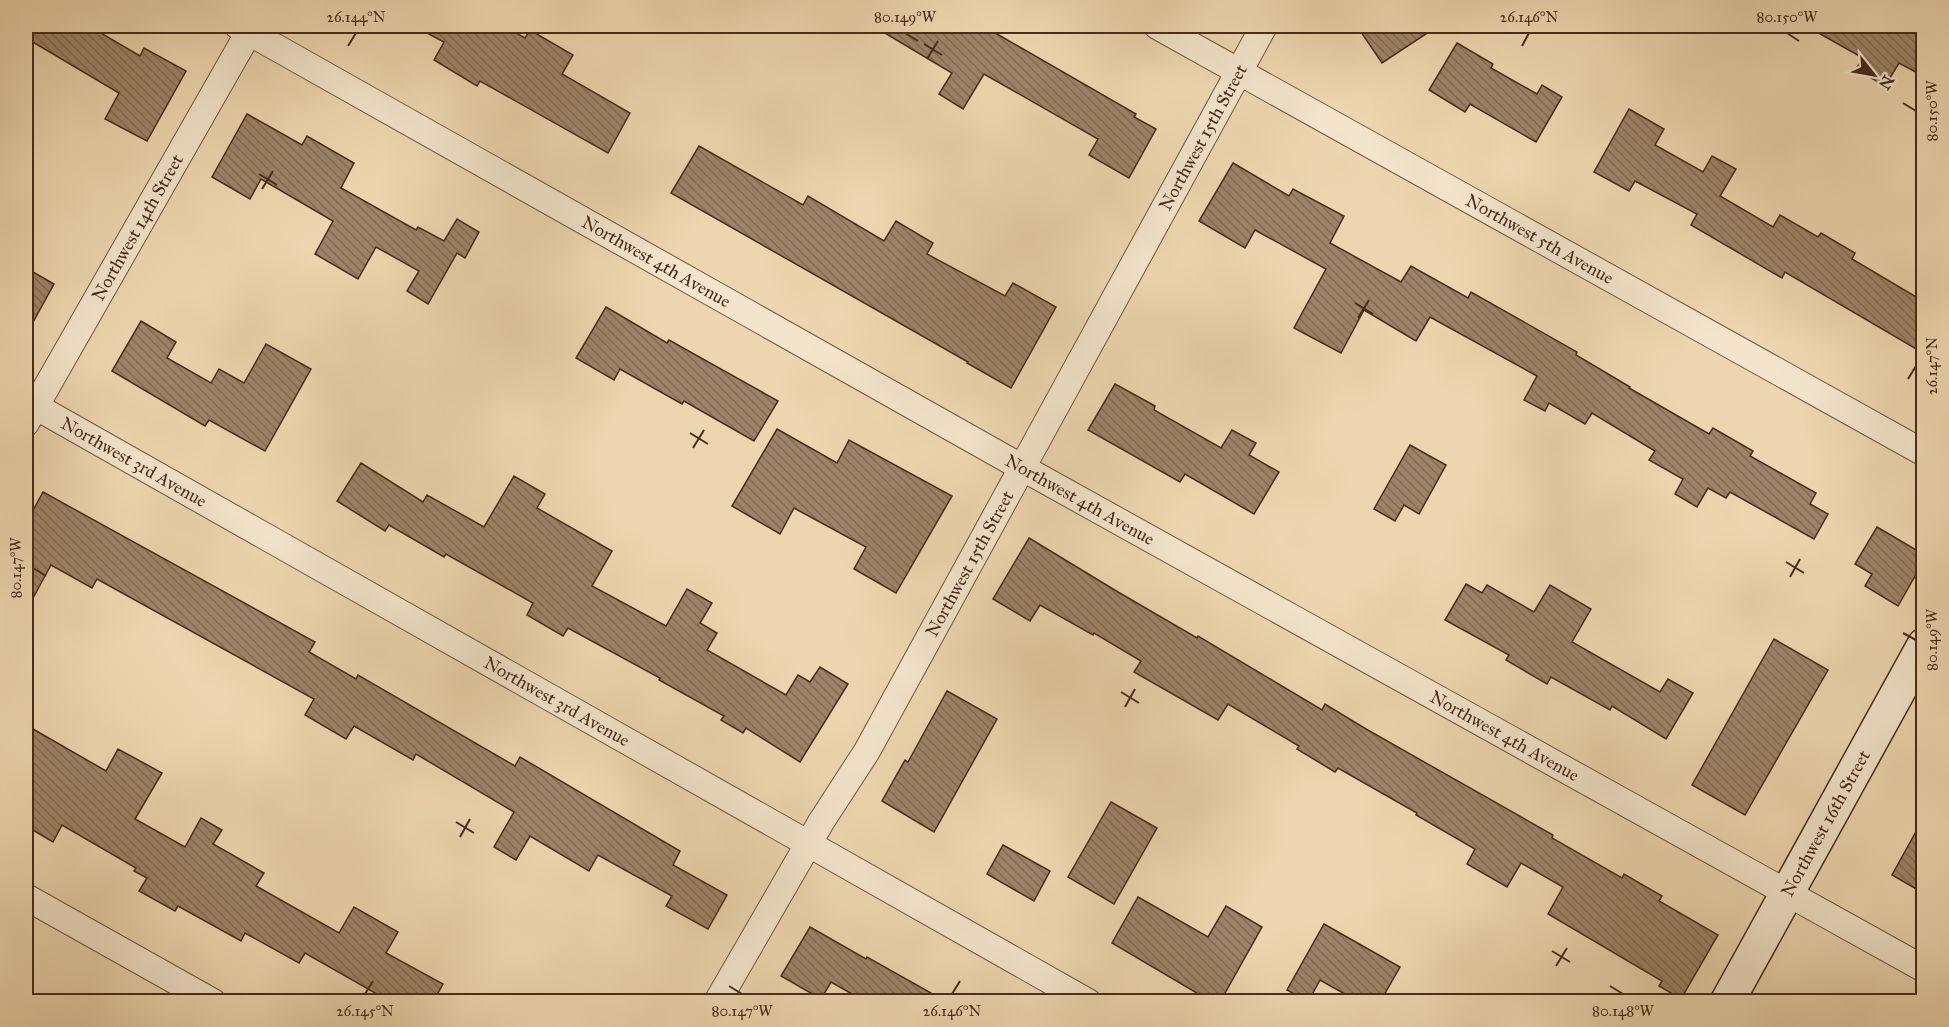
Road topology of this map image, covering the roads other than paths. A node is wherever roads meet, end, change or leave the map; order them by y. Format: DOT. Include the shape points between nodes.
graph roads {
  1 [pos="1156,26"];
  2 [pos="1264,26"];
  3 [pos="243,29"];
  4 [pos="1239,71"];
  5 [pos="29,410"];
  6 [pos="1923,453"];
  7 [pos="1021,467"];
  8 [pos="1923,645"];
  9 [pos="809,843"];
  10 [pos="1788,893"];
  11 [pos="26,897"];
  12 [pos="1923,969"];
  13 [pos="213,1002"];
  14 [pos="717,1002"];
  15 [pos="1088,1002"];
  16 [pos="1727,1002"];
  1 -- 4 [label="street, Northwest 5th Avenue"];
  2 -- 4 [label="street, Northwest 15th Street"];
  3 -- 5 [label="street, Northwest 14th Street"];
  3 -- 7 [label="street, Northwest 4th Avenue"];
  4 -- 6 [label="street, Northwest 5th Avenue"];
  4 -- 7 [label="street, Northwest 15th Street"];
  5 -- 9 [label="street, Northwest 3rd Avenue"];
  7 -- 9 [label="street, Northwest 15th Street" via="867,751"];
  7 -- 10 [label="street, Northwest 4th Avenue"];
  8 -- 10 [label="street, Northwest 16th Street"];
  9 -- 14 [label="street, Northwest 15th Street"];
  9 -- 15 [label="street, Northwest 3rd Avenue"];
  10 -- 12 [label="street, Northwest 4th Avenue"];
  10 -- 16 [label="street, Northwest 16th Street"];
  11 -- 13 [label="street"];
}
